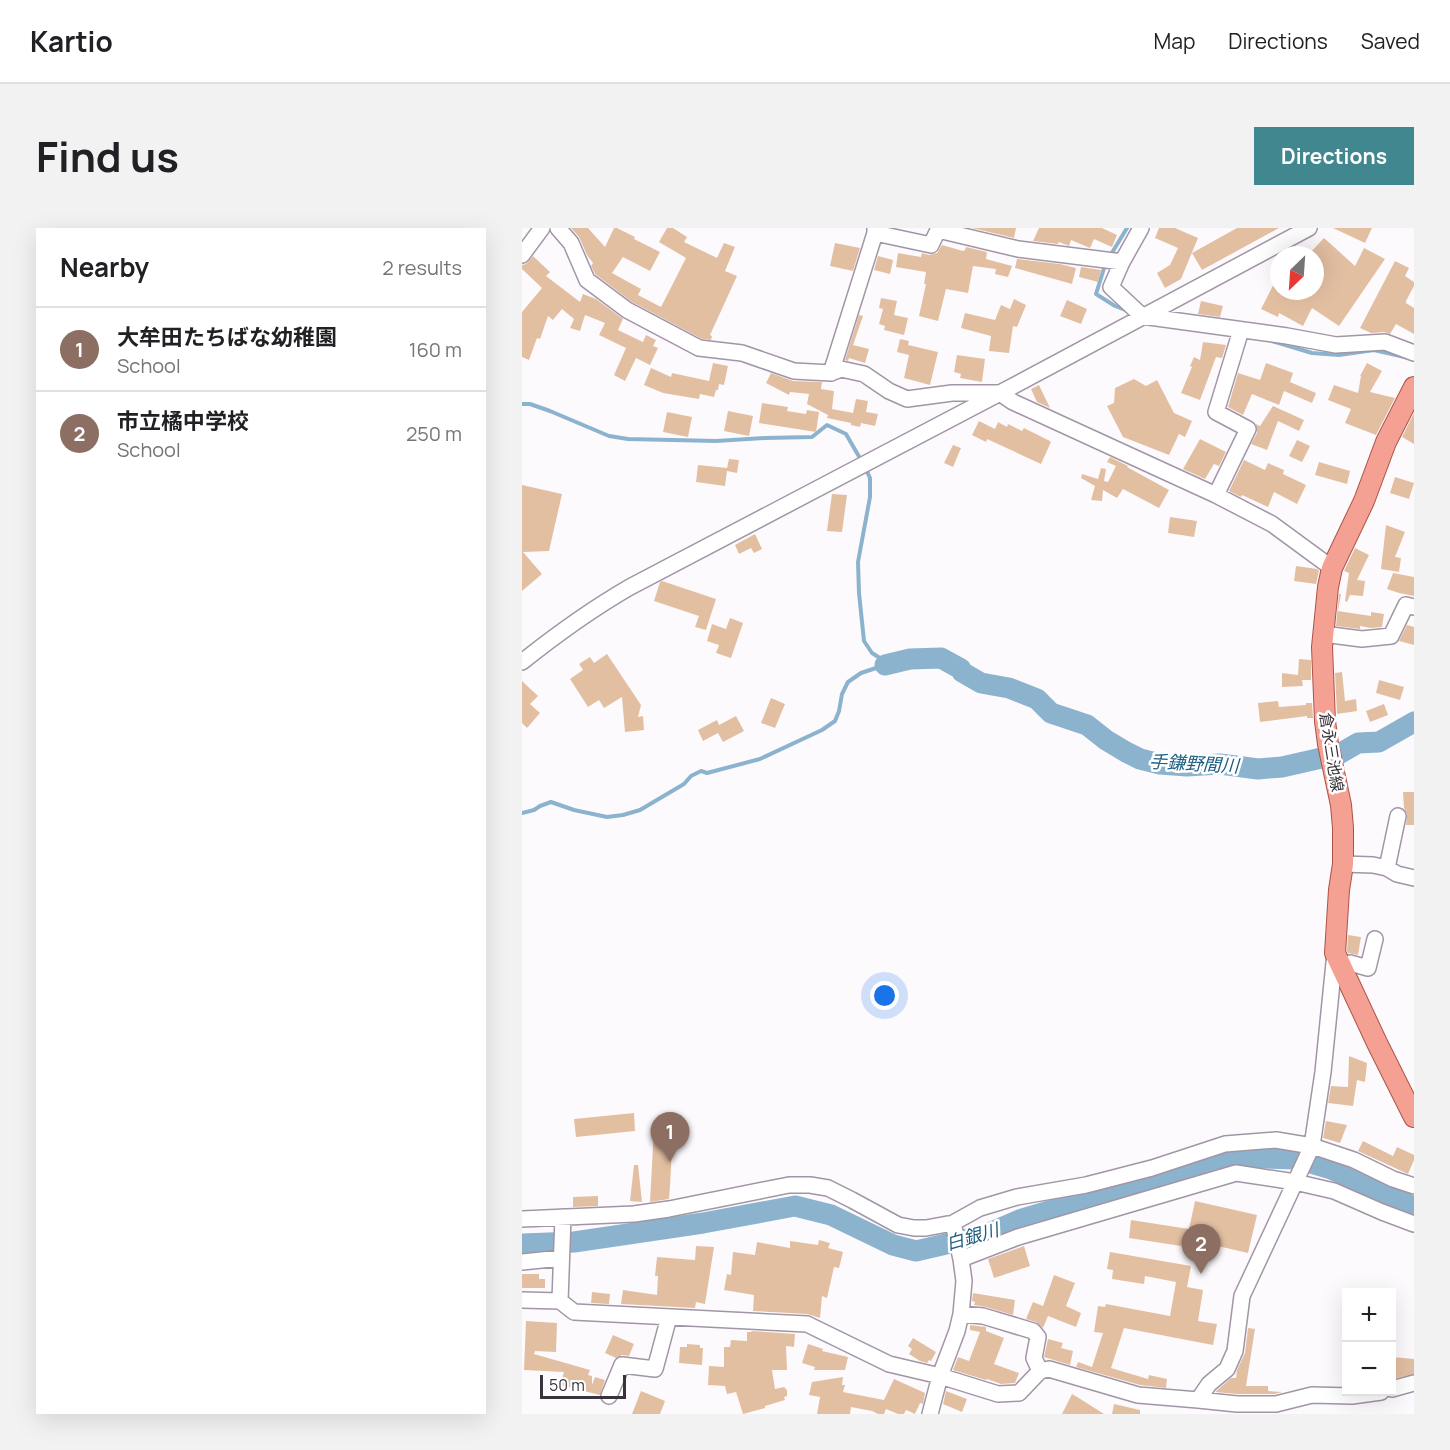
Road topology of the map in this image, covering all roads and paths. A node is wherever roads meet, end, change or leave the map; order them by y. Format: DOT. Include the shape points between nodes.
graph roads {
  1 [pos="542,228"];
  2 [pos="558,228"];
  3 [pos="1141,228"];
  4 [pos="1309,228"];
  5 [pos="875,230"];
  6 [pos="522,255"];
  7 [pos="1122,262"];
  8 [pos="1142,316"];
  9 [pos="1241,330"];
  10 [pos="1414,353"];
  11 [pos="831,373"];
  12 [pos="1414,387"];
  13 [pos="1000,393"];
  14 [pos="1408,413"];
  15 [pos="1216,495"];
  16 [pos="1332,568"];
  17 [pos="1414,607"];
  18 [pos="1323,634"];
  19 [pos="522,662"];
  20 [pos="1398,816"];
  21 [pos="1343,864"];
  22 [pos="1387,868"];
  23 [pos="1414,878"];
  24 [pos="1376,939"];
  25 [pos="1338,959"];
  26 [pos="1411,1107"];
  27 [pos="1312,1146"];
  28 [pos="1295,1182"];
  29 [pos="1414,1186"];
  30 [pos="563,1217"];
  31 [pos="522,1219"];
  32 [pos="1414,1224"];
  33 [pos="954,1227"];
  34 [pos="562,1254"];
  35 [pos="960,1258"];
  36 [pos="522,1262"];
  37 [pos="522,1300"];
  38 [pos="560,1301"];
  39 [pos="962,1314"];
  40 [pos="669,1317"];
  41 [pos="1040,1371"];
  42 [pos="940,1376"];
  43 [pos="1414,1383"];
  44 [pos="1396,1388"];
  45 [pos="609,1396"];
  46 [pos="1342,1396"];
  47 [pos="1192,1404"];
  48 [pos="1277,1409"];
  49 [pos="930,1414"];
  1 -- 6 [label="street"];
  2 -- 11 [label="street" via="571,243 587,280 627,310 670,333 699,348 742,353 794,371"];
  3 -- 7 [label="street"];
  4 -- 8 [label="street"];
  5 -- 7 [label="street" via="930,245 938,230 1018,249"];
  5 -- 11 [label="street"];
  7 -- 8 [label="street" via="1111,287"];
  8 -- 9 [label="street"];
  8 -- 13 [label="street"];
  9 -- 10 [label="street" via="1336,345 1384,342"];
  9 -- 15 [label="street" via="1216,411 1248,429"];
  11 -- 13 [label="street" via="841,369 864,374 907,399 952,393"];
  12 -- 14 [label="main road, 倉永三池線"];
  13 -- 15 [label="street"];
  13 -- 19 [label="street" via="630,587 554,636"];
  14 -- 16 [label="main road, 倉永三池線" via="1386,442 1364,501"];
  15 -- 16 [label="street" via="1272,524"];
  16 -- 18 [label="main road, 倉永三池線"];
  17 -- 18 [label="street" via="1406,605 1391,636 1362,639"];
  18 -- 21 [label="main road, 倉永三池線" via="1325,721 1341,805"];
  20 -- 22 [label="street"];
  21 -- 22 [label="street"];
  21 -- 25 [label="main road, 倉永三池線"];
  22 -- 23 [label="street"];
  24 -- 25 [label="street" via="1368,968"];
  25 -- 26 [label="main road, 倉永三池線"];
  25 -- 27 [label="street"];
  27 -- 28 [label="street"];
  27 -- 29 [label="street"];
  27 -- 33 [label="street" via="1276,1140 1225,1144 1086,1185 1008,1199 980,1208"];
  28 -- 32 [label="street" via="1334,1191"];
  28 -- 35 [label="street" via="1236,1173"];
  28 -- 47 [label="street" via="1242,1296 1235,1351 1227,1369"];
  30 -- 31 [label="street"];
  30 -- 33 [label="street" via="634,1214 789,1185 810,1185 828,1188 898,1225"];
  30 -- 34 [label="street"];
  33 -- 35 [label="street"];
  34 -- 36 [label="street"];
  34 -- 38 [label="street"];
  35 -- 39 [label="street" via="964,1281"];
  37 -- 38 [label="street"];
  38 -- 40 [label="street" via="574,1311"];
  39 -- 41 [label="street" via="1033,1331 1038,1336 1034,1358"];
  39 -- 42 [label="street"];
  40 -- 42 [label="street" via="807,1324 889,1364"];
  40 -- 45 [label="street" via="655,1369 622,1365"];
  41 -- 42 [label="street" via="1019,1393 998,1394"];
  41 -- 47 [label="street" via="1050,1369 1138,1395"];
  42 -- 49 [label="street"];
  43 -- 44 [label="street"];
  46 -- 48 [label="street" via="1312,1395"];
  47 -- 48 [label="street"];
}
